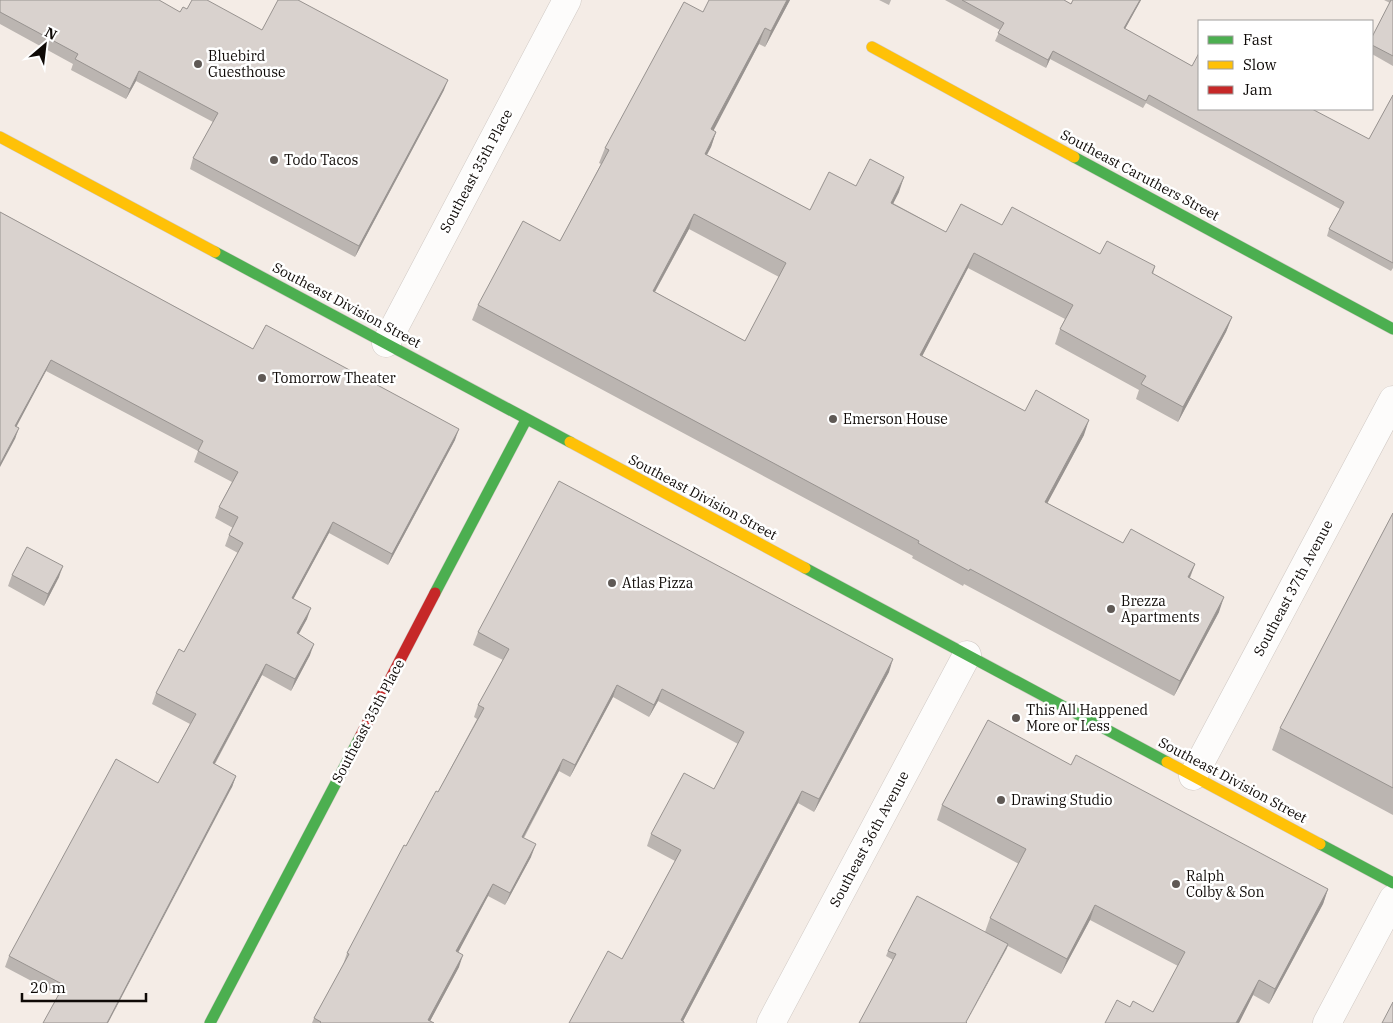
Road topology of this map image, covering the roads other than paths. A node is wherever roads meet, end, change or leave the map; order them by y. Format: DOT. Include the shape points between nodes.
graph roads {
  1 [pos="567,0"];
  2 [pos="872,47"];
  3 [pos="0,138"];
  4 [pos="1393,329"];
  5 [pos="386,343"];
  6 [pos="1393,400"];
  7 [pos="526,420"];
  8 [pos="967,655"];
  9 [pos="1193,776"];
  10 [pos="1393,883"];
  11 [pos="1393,899"];
  12 [pos="210,1023"];
  13 [pos="771,1023"];
  14 [pos="1327,1023"];
  1 -- 5 [label="street, Southeast 35th Place"];
  2 -- 4 [label="main road, Southeast Caruthers Street"];
  3 -- 5 [label="main road, Southeast Division Street"];
  5 -- 7 [label="main road, Southeast Division Street"];
  6 -- 9 [label="street, Southeast 37th Avenue"];
  7 -- 8 [label="main road, Southeast Division Street"];
  7 -- 12 [label="main road, Southeast 35th Place"];
  8 -- 9 [label="main road, Southeast Division Street"];
  8 -- 13 [label="street, Southeast 36th Avenue"];
  9 -- 10 [label="main road, Southeast Division Street"];
  11 -- 14 [label="street"];
}
